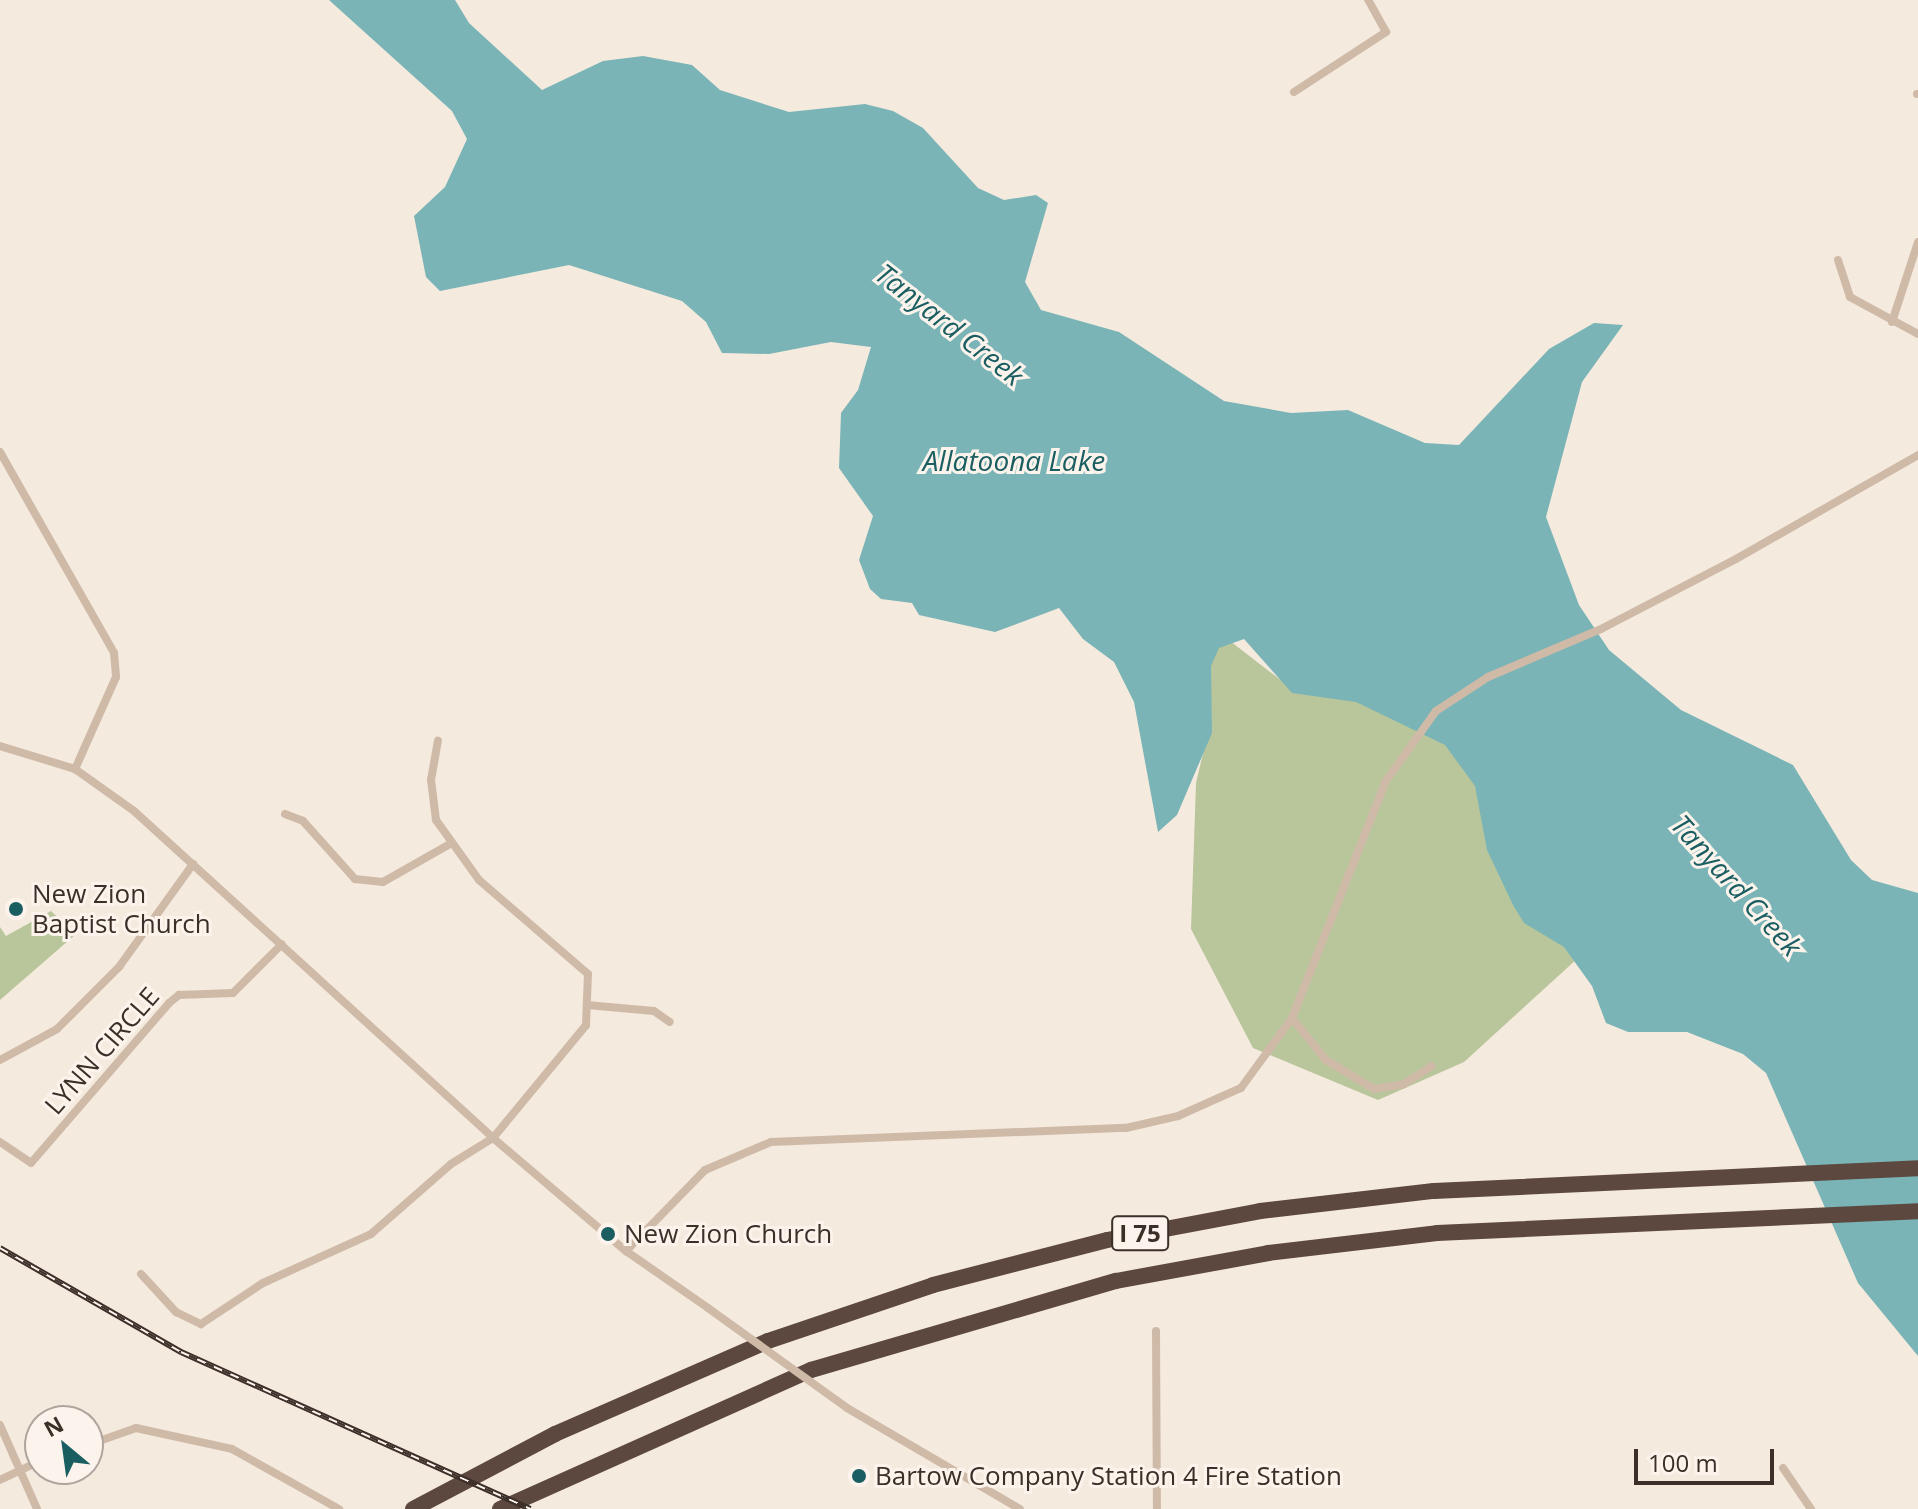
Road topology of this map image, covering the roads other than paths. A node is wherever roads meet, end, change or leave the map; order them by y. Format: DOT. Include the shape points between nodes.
graph roads {
  1 [pos="1368,0"];
  2 [pos="1294,92"];
  3 [pos="1918,242"];
  4 [pos="1838,260"];
  5 [pos="1892,322"];
  6 [pos="1918,334"];
  7 [pos="0,452"];
  8 [pos="1918,455"];
  9 [pos="438,741"];
  10 [pos="0,746"];
  11 [pos="75,769"];
  12 [pos="285,814"];
  13 [pos="450,844"];
  14 [pos="193,864"];
  15 [pos="282,944"];
  16 [pos="587,1005"];
  17 [pos="1292,1018"];
  18 [pos="670,1022"];
  19 [pos="0,1060"];
  20 [pos="1432,1066"];
  21 [pos="493,1138"];
  22 [pos="0,1142"];
  23 [pos="1918,1168"];
  24 [pos="1918,1211"];
  25 [pos="626,1251"];
  26 [pos="141,1274"];
  27 [pos="1156,1331"];
  28 [pos="0,1425"];
  29 [pos="104,1439"];
  30 [pos="24,1467"];
  31 [pos="1783,1468"];
  32 [pos="0,1480"];
  33 [pos="30,1485"];
  34 [pos="337,1508"];
  35 [pos="37,1509"];
  36 [pos="413,1509"];
  37 [pos="500,1509"];
  38 [pos="1020,1509"];
  39 [pos="1157,1509"];
  40 [pos="1811,1509"];
  1 -- 2 [label="street" via="1386,32"];
  3 -- 5 [label="street"];
  4 -- 5 [label="street" via="1850,297"];
  5 -- 6 [label="street"];
  7 -- 11 [label="street" via="114,653 116,677"];
  8 -- 17 [label="street" via="1736,559 1601,629 1488,677 1436,711 1386,781"];
  9 -- 13 [label="street" via="431,780 436,820"];
  10 -- 11 [label="street"];
  11 -- 14 [label="street"];
  12 -- 13 [label="street" via="303,821 355,879 383,882"];
  13 -- 16 [label="street" via="479,880 574,955 588,974"];
  14 -- 15 [label="street"];
  14 -- 19 [label="street, LYNN CIRCLE" via="119,967 57,1029"];
  15 -- 21 [label="street"];
  15 -- 22 [label="street, LYNN CIRCLE" via="233,993 179,995 169,1003 31,1163"];
  16 -- 18 [label="street" via="654,1011"];
  16 -- 21 [label="street" via="586,1025 571,1050"];
  17 -- 20 [label="street" via="1326,1060 1374,1089 1404,1084"];
  17 -- 25 [label="street" via="1241,1088 1178,1116 1126,1128 771,1142 735,1153 674,1195"];
  21 -- 25 [label="street"];
  21 -- 26 [label="street" via="451,1164 371,1234 263,1283 213,1321 201,1324 176,1312"];
  23 -- 36 [label="highway, I 75" via="1434,1191 1260,1211 1107,1240 921,1289 768,1341 568,1427"];
  24 -- 37 [label="highway, I 75" via="1437,1233 1116,1281 811,1370"];
  25 -- 38 [label="street, bridge" via="847,1408"];
  27 -- 39 [label="street"];
  28 -- 30 [label="street"];
  29 -- 34 [label="street" via="136,1428 232,1449"];
  30 -- 32 [label="street"];
  31 -- 40 [label="street"];
  33 -- 35 [label="street"];
}
